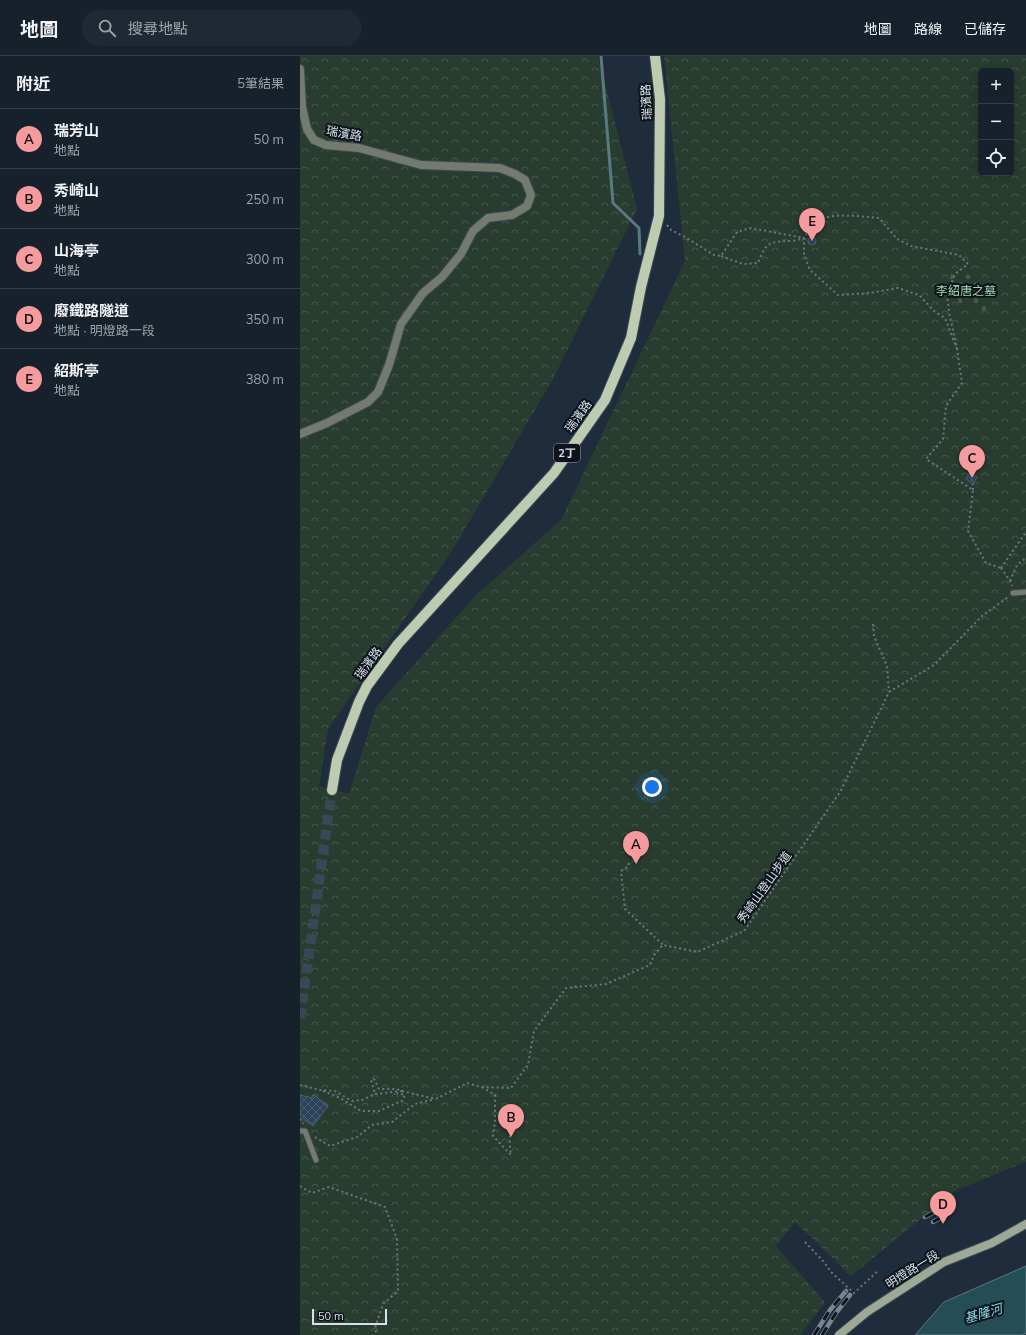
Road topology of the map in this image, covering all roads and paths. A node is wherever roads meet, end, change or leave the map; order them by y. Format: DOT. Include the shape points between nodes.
graph roads {
  1 [pos="655,56"];
  2 [pos="300,69"];
  3 [pos="659,216"];
  4 [pos="804,238"];
  5 [pos="721,256"];
  6 [pos="958,349"];
  7 [pos="300,434"];
  8 [pos="973,484"];
  9 [pos="973,490"];
  10 [pos="1026,532"];
  11 [pos="1026,558"];
  12 [pos="1001,568"];
  13 [pos="1010,581"];
  14 [pos="1026,592"];
  15 [pos="1014,593"];
  16 [pos="873,624"];
  17 [pos="889,692"];
  18 [pos="332,790"];
  19 [pos="630,863"];
  20 [pos="662,945"];
  21 [pos="300,1085"];
  22 [pos="482,1087"];
  23 [pos="320,1090"];
  24 [pos="402,1091"];
  25 [pos="394,1093"];
  26 [pos="375,1094"];
  27 [pos="436,1099"];
  28 [pos="514,1117"];
  29 [pos="300,1119"];
  30 [pos="302,1131"];
  31 [pos="316,1160"];
  32 [pos="300,1186"];
  33 [pos="1026,1224"];
  34 [pos="805,1242"];
  35 [pos="879,1270"];
  36 [pos="377,1335"];
  37 [pos="839,1335"];
  1 -- 3 [label="main road, 瑞濱路 / 2丁" via="660,99"];
  2 -- 7 [label="street, 瑞濱路" via="302,107 307,129 314,140 326,145 359,148 421,165 500,168 525,180 531,195 528,206 512,215 488,218 473,231 461,254 442,277 423,293 401,324 378,392 368,402"];
  3 -- 5 [label="path" via="671,230 714,255"];
  3 -- 18 [label="main road, 瑞濱路 / 2丁" via="631,338 605,400 554,473 398,644 367,686 337,760"];
  4 -- 5 [label="path" via="796,242 777,241 766,246 758,263 743,264"];
  4 -- 5 [label="path" via="751,228 736,232"];
  4 -- 6 [label="path" via="804,255 810,270 838,295 898,288 919,295 934,311 945,318"];
  4 -- 6 [label="path" via="815,220 828,216 879,218 897,239 911,246 959,255 968,264 955,274 947,294"];
  6 -- 9 [label="path" via="962,383 946,406 944,439 926,459"];
  8 -- 9 [label="path"];
  9 -- 12 [label="path" via="968,531 986,563"];
  10 -- 12 [label="path"];
  11 -- 13 [label="path" via="1017,565"];
  12 -- 13 [label="path"];
  13 -- 15 [label="path"];
  14 -- 15 [label="lane"];
  15 -- 17 [label="path" via="982,616 934,665"];
  16 -- 17 [label="path" via="874,636 887,666"];
  17 -- 20 [label="path, 秀崎山登山步道" via="840,792 744,931 697,952"];
  19 -- 20 [label="path" via="621,871 625,909"];
  20 -- 22 [label="path" via="650,965 606,984 566,988 534,1030 528,1065 511,1088"];
  21 -- 23 [label="path"];
  22 -- 27 [label="path" via="467,1083"];
  22 -- 28 [label="path" via="495,1095 496,1121 493,1136 511,1155 510,1125"];
  23 -- 25 [label="path" via="362,1111 379,1111 402,1101 405,1095"];
  23 -- 26 [label="path" via="335,1091 352,1101"];
  24 -- 25 [label="path"];
  24 -- 26 [label="path" via="379,1089 374,1079 371,1080"];
  24 -- 27 [label="path"];
  25 -- 26 [label="path"];
  27 -- 30 [label="path" via="414,1104 392,1122 372,1124 357,1137 330,1146"];
  29 -- 30 [label="path"];
  30 -- 31 [label="lane"];
  32 -- 36 [label="path" via="312,1193 329,1187 385,1207 397,1239 398,1291 383,1304 375,1328"];
  33 -- 37 [label="main road, 明燈路一段" via="992,1243 944,1262 866,1312"];
  34 -- 35 [label="path" via="831,1272 854,1293"];
}
